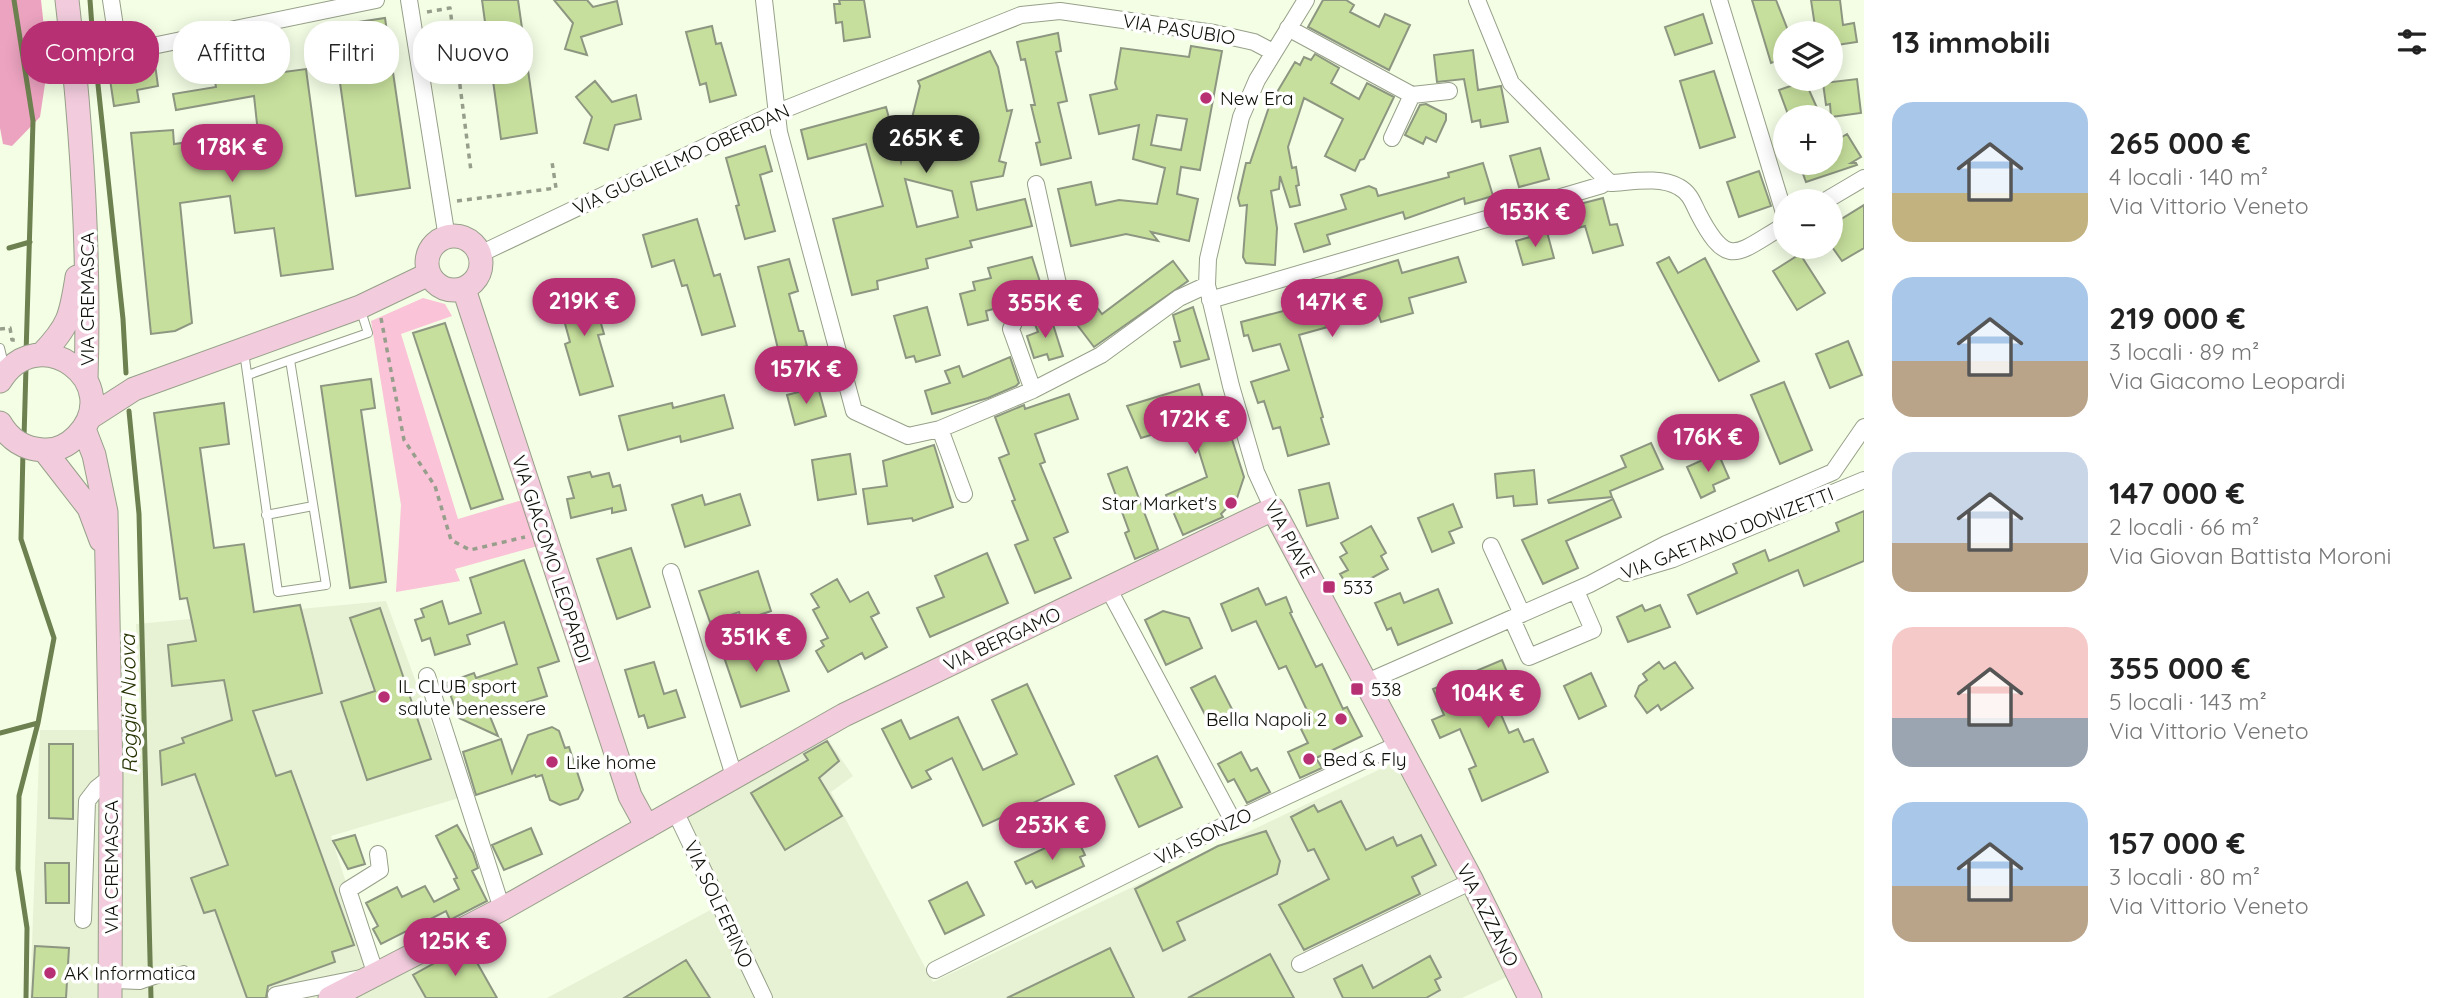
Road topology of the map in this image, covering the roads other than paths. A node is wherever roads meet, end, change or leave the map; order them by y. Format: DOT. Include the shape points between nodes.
graph roads {
  1 [pos="67,0"];
  2 [pos="111,0"];
  3 [pos="376,0"];
  4 [pos="765,0"];
  5 [pos="1306,0"];
  6 [pos="1477,0"];
  7 [pos="1719,0"];
  8 [pos="414,7"];
  9 [pos="1288,27"];
  10 [pos="1273,52"];
  11 [pos="884,70"];
  12 [pos="1449,91"];
  13 [pos="1412,95"];
  14 [pos="778,112"];
  15 [pos="1392,138"];
  16 [pos="1864,178"];
  17 [pos="1036,184"];
  18 [pos="1606,184"];
  19 [pos="1777,189"];
  20 [pos="1843,190"];
  21 [pos="87,219"];
  22 [pos="1773,232"];
  23 [pos="447,238"];
  24 [pos="480,254"];
  25 [pos="429,274"];
  26 [pos="464,289"];
  27 [pos="1209,293"];
  28 [pos="369,302"];
  29 [pos="244,349"];
  30 [pos="15,358"];
  31 [pos="290,360"];
  32 [pos="248,375"];
  33 [pos="89,387"];
  34 [pos="134,389"];
  35 [pos="1033,390"];
  36 [pos="0,423"];
  37 [pos="87,423"];
  38 [pos="1864,427"];
  39 [pos="940,429"];
  40 [pos="29,447"];
  41 [pos="1864,480"];
  42 [pos="964,494"];
  43 [pos="313,506"];
  44 [pos="1273,509"];
  45 [pos="266,515"];
  46 [pos="1491,546"];
  47 [pos="105,550"];
  48 [pos="671,572"];
  49 [pos="1108,588"];
  50 [pos="1583,588"];
  51 [pos="1517,617"];
  52 [pos="427,676"];
  53 [pos="1367,682"];
  54 [pos="1399,744"];
  55 [pos="734,776"];
  56 [pos="111,777"];
  57 [pos="675,811"];
  58 [pos="1233,821"];
  59 [pos="647,827"];
  60 [pos="1446,832"];
  61 [pos="378,854"];
  62 [pos="1472,881"];
  63 [pos="502,909"];
  64 [pos="83,920"];
  65 [pos="1300,964"];
  66 [pos="184,970"];
  67 [pos="934,970"];
  68 [pos="376,975"];
  69 [pos="110,991"];
  70 [pos="276,995"];
  71 [pos="330,998"];
  72 [pos="764,998"];
  73 [pos="1530,998"];
  1 -- 21 [label="street, VIA CREMASCA"];
  2 -- 3 [label="street" via="111,54"];
  4 -- 14 [label="street"];
  5 -- 9 [label="street, VIA PIAVE"];
  6 -- 18 [label="street" via="1511,83"];
  7 -- 19 [label="street"];
  8 -- 23 [label="street"];
  9 -- 10 [label="street, VIA PIAVE"];
  9 -- 13 [label="street"];
  10 -- 11 [label="street, VIA PASUBIO" via="1236,36 1060,11 1021,15"];
  10 -- 27 [label="street, VIA PIAVE" via="1241,117 1210,246"];
  11 -- 14 [label="street, VIA GUGLIELMO OBERDAN"];
  12 -- 13 [label="street"];
  13 -- 15 [label="street"];
  14 -- 24 [label="street, VIA GUGLIELMO OBERDAN"];
  14 -- 39 [label="street" via="779,132 854,411 908,436"];
  16 -- 20 [label="street"];
  17 -- 35 [label="street" via="1060,293 1053,302 1016,318 1011,329"];
  18 -- 22 [label="street" via="1662,181 1683,189 1712,240 1729,252 1749,247"];
  18 -- 27 [label="street"];
  21 -- 30 [label="street, VIA CREMASCA" via="73,306 64,331"];
  21 -- 33 [label="street, VIA CREMASCA"];
  23 -- 24 [label="street" via="468,240"];
  23 -- 25 [label="street" via="430,252"];
  24 -- 26 [label="street" via="478,277"];
  25 -- 26 [label="street" via="444,288"];
  25 -- 28 [label="street"];
  26 -- 59 [label="street, VIA GIACOMO LEOPARDI" via="630,796"];
  27 -- 35 [label="street" via="1179,298 1101,355"];
  27 -- 44 [label="street, VIA PIAVE" via="1256,472"];
  28 -- 29 [label="street"];
  28 -- 31 [label="lane" via="368,333"];
  29 -- 32 [label="lane"];
  29 -- 34 [label="street"];
  30 -- 33 [label="street, VIA CREMASCA" via="66,360"];
  31 -- 32 [label="lane"];
  31 -- 43 [label="lane"];
  32 -- 45 [label="lane"];
  33 -- 34 [label="street"];
  33 -- 37 [label="street, VIA CREMASCA"];
  34 -- 37 [label="street"];
  35 -- 39 [label="street"];
  36 -- 40 [label="street, VIA CREMASCA"];
  37 -- 40 [label="street" via="63,446"];
  37 -- 47 [label="street, VIA CREMASCA" via="106,512"];
  38 -- 50 [label="street, VIA GAETANO DONIZETTI" via="1833,472 1666,544"];
  39 -- 42 [label="street"];
  40 -- 47 [label="street, VIA CREMASCA" via="89,509"];
  41 -- 50 [label="street, VIA GAETANO DONIZETTI" via="1673,559"];
  43 -- 45 [label="lane"];
  43 -- 45 [label="lane" via="326,585 278,592"];
  44 -- 49 [label="street, VIA BERGAMO"];
  44 -- 53 [label="street, VIA PIAVE"];
  46 -- 51 [label="street"];
  47 -- 56 [label="street, VIA CREMASCA"];
  48 -- 55 [label="street"];
  49 -- 55 [label="street, VIA BERGAMO" via="844,715"];
  49 -- 58 [label="street"];
  50 -- 51 [label="street, VIA GAETANO DONIZETTI"];
  50 -- 51 [label="street" via="1593,630 1529,657"];
  51 -- 53 [label="street, VIA GAETANO DONIZETTI"];
  52 -- 63 [label="street"];
  53 -- 54 [label="street, VIA PIAVE"];
  54 -- 58 [label="street, VIA ISONZO"];
  54 -- 60 [label="street, VIA PIAVE"];
  55 -- 57 [label="street, VIA BERGAMO"];
  56 -- 64 [label="street, VIA CREMASCA" via="87,801"];
  56 -- 69 [label="street, VIA CREMASCA"];
  57 -- 59 [label="street, VIA BERGAMO"];
  57 -- 72 [label="street, VIA SOLFERINO"];
  58 -- 67 [label="street, VIA ISONZO"];
  59 -- 63 [label="street, VIA BERGAMO"];
  60 -- 62 [label="street, VIA AZZANO"];
  61 -- 68 [label="street" via="380,870 348,890"];
  62 -- 65 [label="street"];
  62 -- 73 [label="street, VIA AZZANO"];
  63 -- 68 [label="street, VIA BERGAMO"];
  66 -- 69 [label="lane"];
  68 -- 70 [label="street, VIA BERGAMO"];
  68 -- 71 [label="street, VIA BERGAMO"];
}
